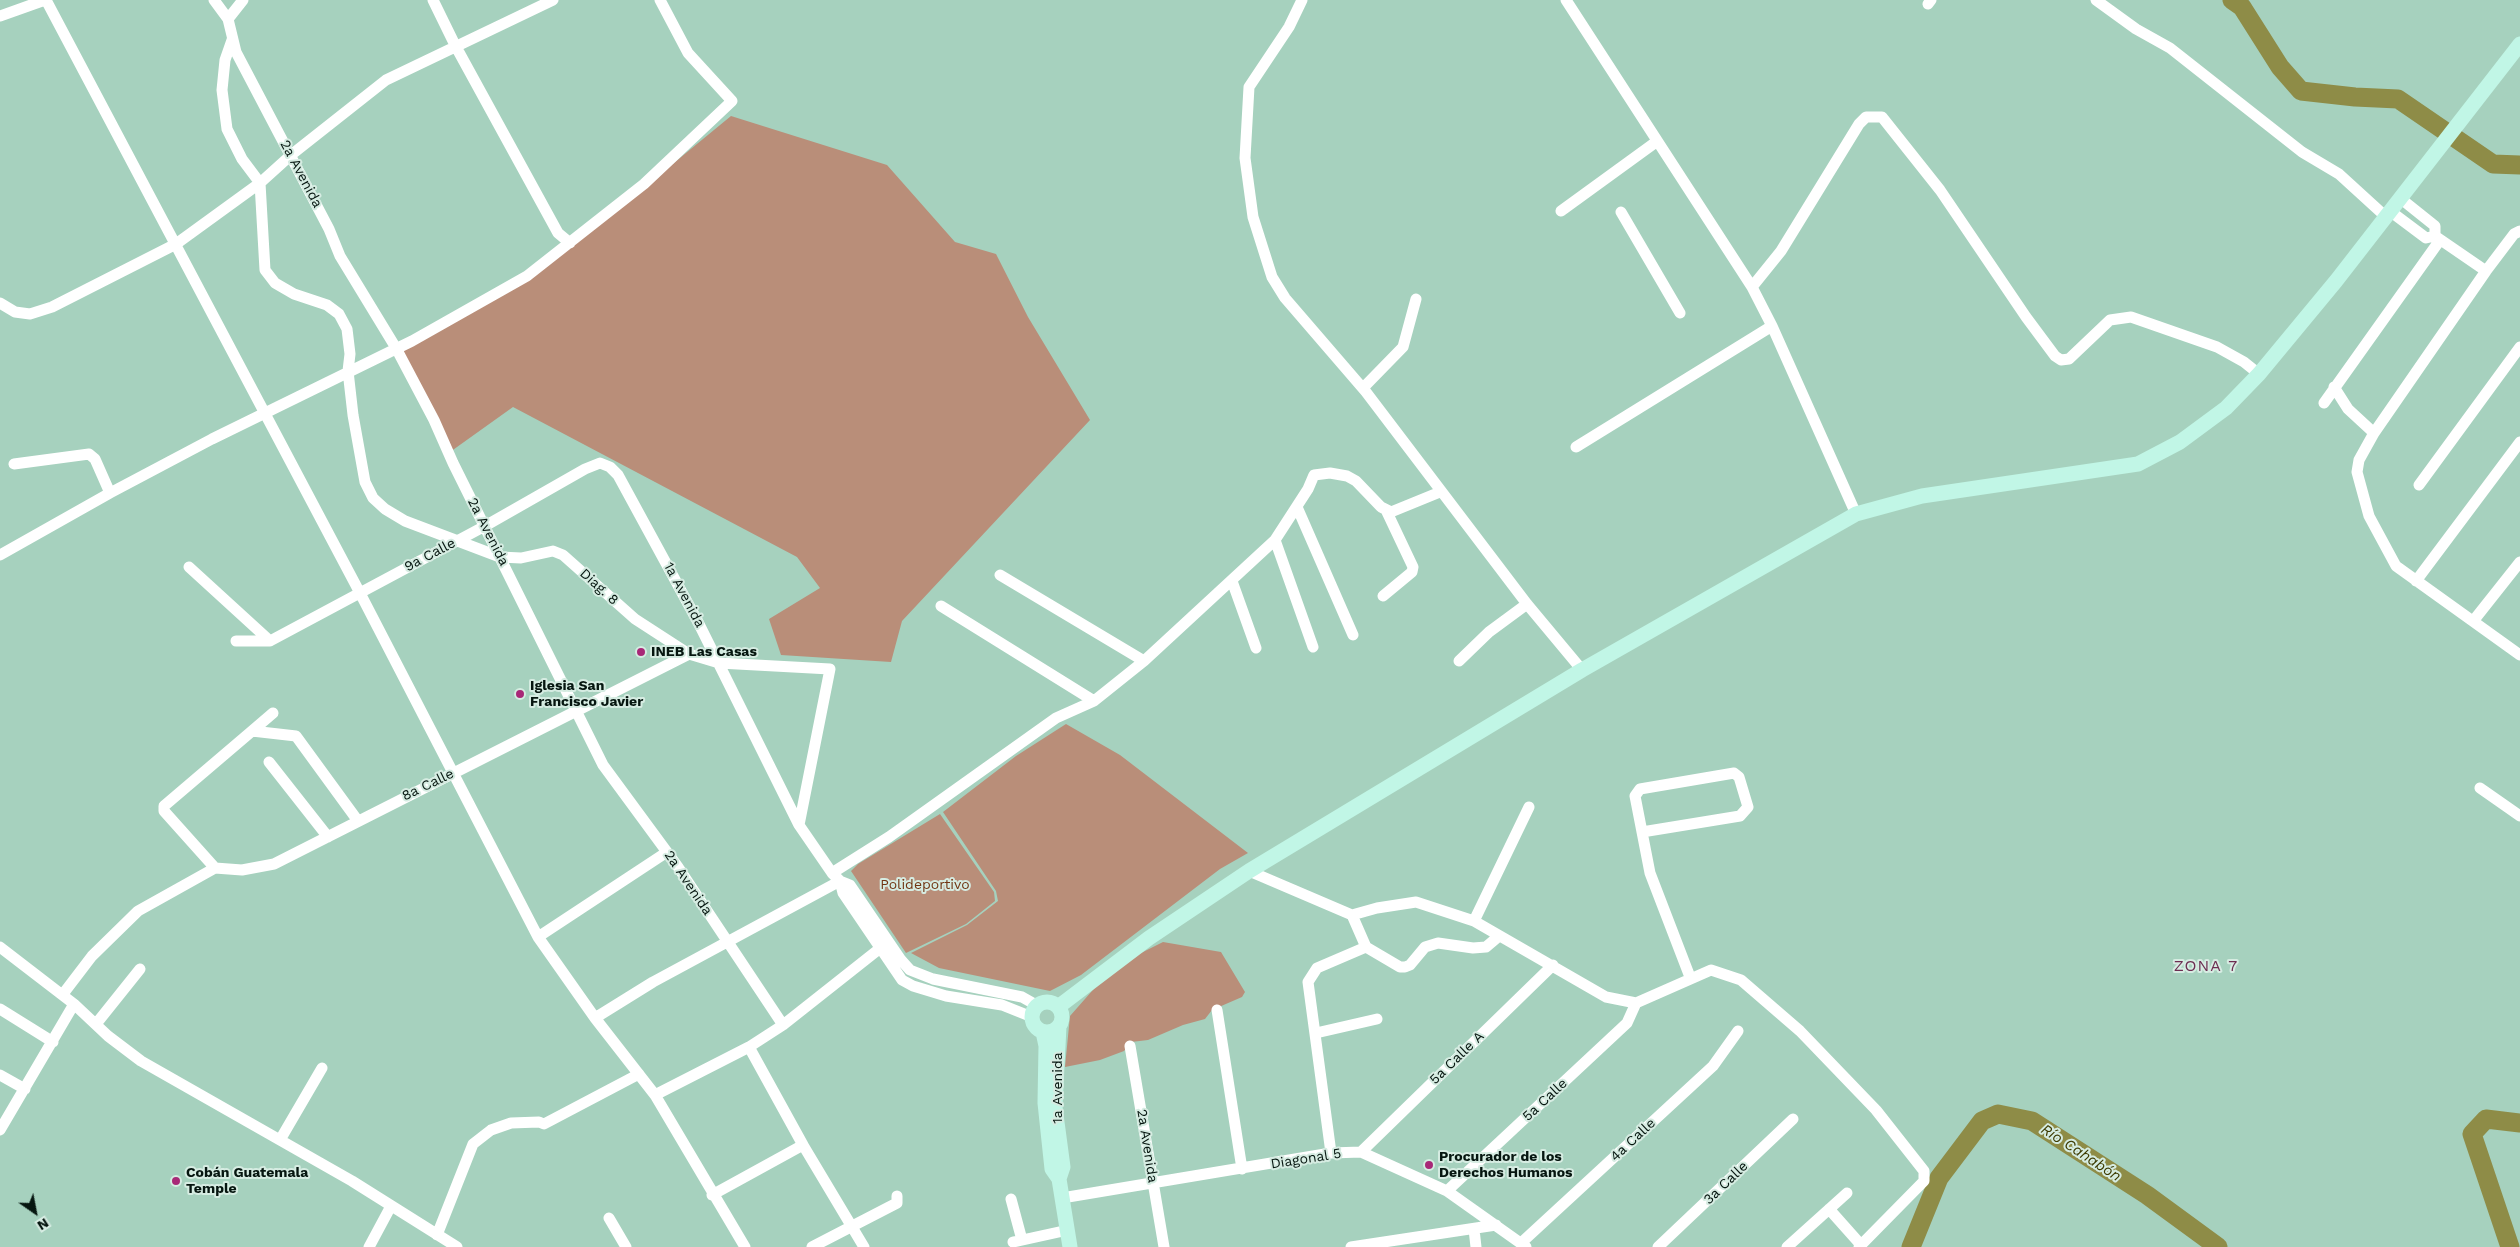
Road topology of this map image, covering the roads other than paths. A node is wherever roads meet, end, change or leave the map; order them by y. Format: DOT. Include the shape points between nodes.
graph roads {
  1 [pos="45,0"];
  2 [pos="214,0"];
  3 [pos="243,0"];
  4 [pos="433,0"];
  5 [pos="553,0"];
  6 [pos="660,0"];
  7 [pos="1302,0"];
  8 [pos="1566,0"];
  9 [pos="2096,0"];
  10 [pos="0,16"];
  11 [pos="228,19"];
  12 [pos="233,39"];
  13 [pos="2520,44"];
  14 [pos="455,46"];
  15 [pos="1656,142"];
  16 [pos="291,155"];
  17 [pos="260,183"];
  18 [pos="2400,198"];
  19 [pos="1561,211"];
  20 [pos="1621,212"];
  21 [pos="2388,214"];
  22 [pos="2520,231"];
  23 [pos="2438,238"];
  24 [pos="570,243"];
  25 [pos="176,244"];
  26 [pos="2486,271"];
  27 [pos="1752,288"];
  28 [pos="1416,299"];
  29 [pos="0,303"];
  30 [pos="1680,313"];
  31 [pos="1772,326"];
  32 [pos="2520,347"];
  33 [pos="396,348"];
  34 [pos="348,371"];
  35 [pos="2259,374"];
  36 [pos="2334,387"];
  37 [pos="1363,388"];
  38 [pos="2324,403"];
  39 [pos="265,414"];
  40 [pos="2374,433"];
  41 [pos="2520,442"];
  42 [pos="1576,447"];
  43 [pos="14,464"];
  44 [pos="618,476"];
  45 [pos="2419,486"];
  46 [pos="1440,492"];
  47 [pos="110,493"];
  48 [pos="1297,507"];
  49 [pos="1386,510"];
  50 [pos="1856,514"];
  51 [pos="485,526"];
  52 [pos="1275,540"];
  53 [pos="456,541"];
  54 [pos="0,555"];
  55 [pos="500,558"];
  56 [pos="2520,562"];
  57 [pos="190,567"];
  58 [pos="1000,576"];
  59 [pos="2516,576"];
  60 [pos="2416,581"];
  61 [pos="1232,582"];
  62 [pos="360,593"];
  63 [pos="1384,596"];
  64 [pos="1526,604"];
  65 [pos="941,606"];
  66 [pos="2474,620"];
  67 [pos="1353,635"];
  68 [pos="236,641"];
  69 [pos="270,641"];
  70 [pos="1313,647"];
  71 [pos="1256,648"];
  72 [pos="689,654"];
  73 [pos="2520,655"];
  74 [pos="1144,661"];
  75 [pos="1459,661"];
  76 [pos="718,663"];
  77 [pos="1582,670"];
  78 [pos="1094,701"];
  79 [pos="577,710"];
  80 [pos="273,713"];
  81 [pos="252,731"];
  82 [pos="269,762"];
  83 [pos="452,774"];
  84 [pos="2480,788"];
  85 [pos="1529,808"];
  86 [pos="2520,816"];
  87 [pos="358,821"];
  88 [pos="799,825"];
  89 [pos="1642,832"];
  90 [pos="328,837"];
  91 [pos="667,852"];
  92 [pos="215,868"];
  93 [pos="1248,871"];
  94 [pos="836,877"];
  95 [pos="1352,915"];
  96 [pos="1474,921"];
  97 [pos="1499,936"];
  98 [pos="538,937"];
  99 [pos="727,943"];
  100 [pos="884,946"];
  101 [pos="0,947"];
  102 [pos="1366,947"];
  103 [pos="1554,965"];
  104 [pos="140,969"];
  105 [pos="1690,977"];
  106 [pos="63,994"];
  107 [pos="1636,1003"];
  108 [pos="74,1004"];
  109 [pos="1058,1007"];
  110 [pos="0,1008"];
  111 [pos="1217,1010"];
  112 [pos="1035,1011"];
  113 [pos="595,1018"];
  114 [pos="1377,1020"];
  115 [pos="96,1024"];
  116 [pos="783,1025"];
  117 [pos="1058,1026"];
  118 [pos="1738,1031"];
  119 [pos="1043,1032"];
  120 [pos="1316,1033"];
  121 [pos="53,1042"];
  122 [pos="1130,1046"];
  123 [pos="749,1048"];
  124 [pos="322,1068"];
  125 [pos="639,1074"];
  126 [pos="0,1075"];
  127 [pos="24,1089"];
  128 [pos="655,1095"];
  129 [pos="1793,1119"];
  130 [pos="0,1130"];
  131 [pos="280,1140"];
  132 [pos="803,1145"];
  133 [pos="1361,1152"];
  134 [pos="1331,1153"];
  135 [pos="1242,1170"];
  136 [pos="1059,1179"];
  137 [pos="1154,1183"];
  138 [pos="1447,1191"];
  139 [pos="1847,1193"];
  140 [pos="712,1195"];
  141 [pos="897,1196"];
  142 [pos="1062,1198"];
  143 [pos="1011,1199"];
  144 [pos="391,1206"];
  145 [pos="1829,1209"];
  146 [pos="609,1218"];
  147 [pos="1496,1225"];
  148 [pos="852,1227"];
  149 [pos="1474,1229"];
  150 [pos="1068,1230"];
  151 [pos="437,1235"];
  152 [pos="1524,1245"];
  153 [pos="1860,1246"];
  154 [pos="369,1247"];
  155 [pos="457,1247"];
  156 [pos="626,1247"];
  157 [pos="745,1247"];
  158 [pos="812,1247"];
  159 [pos="864,1247"];
  160 [pos="1070,1247"];
  161 [pos="1164,1247"];
  162 [pos="1351,1247"];
  163 [pos="1476,1247"];
  164 [pos="1658,1247"];
  165 [pos="1787,1247"];
  1 -- 10 [label="street"];
  1 -- 25 [label="street"];
  2 -- 11 [label="street"];
  3 -- 11 [label="street"];
  4 -- 14 [label="street"];
  5 -- 14 [label="street"];
  6 -- 24 [label="street" via="688,53 732,101 644,184"];
  7 -- 37 [label="street" via="1290,27 1250,87 1245,158 1253,217 1272,277 1285,298"];
  8 -- 15 [label="street"];
  9 -- 21 [label="street" via="2136,29 2170,48 2302,152 2339,174"];
  11 -- 12 [label="street, 2a Avenida"];
  12 -- 16 [label="street, 2a Avenida" via="236,52"];
  12 -- 17 [label="street" via="222,90 227,129 242,159"];
  13 -- 18 [label="main road"];
  14 -- 16 [label="street" via="386,80"];
  14 -- 24 [label="street" via="558,233"];
  15 -- 19 [label="street"];
  15 -- 27 [label="street"];
  16 -- 17 [label="street"];
  16 -- 33 [label="street, 2a Avenida" via="340,256"];
  17 -- 25 [label="street"];
  17 -- 34 [label="street" via="265,270 275,283 294,294 327,305 339,314 347,330"];
  18 -- 21 [label="main road"];
  18 -- 23 [label="street" via="2435,226"];
  20 -- 30 [label="street"];
  21 -- 23 [label="street" via="2426,238"];
  21 -- 35 [label="main road"];
  22 -- 26 [label="street" via="2514,234"];
  23 -- 26 [label="street"];
  23 -- 36 [label="street"];
  24 -- 33 [label="street" via="527,276"];
  25 -- 29 [label="street" via="52,307 30,314 15,312"];
  25 -- 39 [label="street"];
  26 -- 40 [label="street"];
  27 -- 31 [label="street"];
  27 -- 35 [label="street" via="1781,251 1858,124 1866,117 1882,117 1940,190 2055,356 2061,360 2069,359 2110,320 2131,317 2217,347"];
  28 -- 37 [label="street" via="1403,347"];
  31 -- 42 [label="street"];
  31 -- 50 [label="street"];
  32 -- 45 [label="street"];
  33 -- 34 [label="street"];
  33 -- 51 [label="street, 2a Avenida"];
  34 -- 39 [label="street"];
  34 -- 53 [label="street" via="352,414 365,482 373,498 405,521"];
  35 -- 50 [label="main road" via="2210,420 2180,442 2138,464 1922,496"];
  36 -- 38 [label="street"];
  36 -- 40 [label="street" via="2348,409"];
  37 -- 46 [label="street"];
  39 -- 47 [label="street"];
  39 -- 62 [label="street"];
  40 -- 60 [label="street" via="2359,460 2357,472 2369,516 2390,558"];
  41 -- 60 [label="street"];
  43 -- 47 [label="street" via="89,454 96,459"];
  44 -- 51 [label="street, 9a Calle" via="610,466 600,463"];
  44 -- 76 [label="street, 1a Avenida"];
  46 -- 49 [label="street" via="1399,510"];
  46 -- 64 [label="street"];
  47 -- 54 [label="street"];
  48 -- 49 [label="street" via="1314,475 1330,473 1356,481"];
  48 -- 52 [label="street"];
  48 -- 67 [label="street"];
  49 -- 63 [label="street" via="1413,567 1412,572"];
  50 -- 77 [label="main road"];
  51 -- 53 [label="street, 9a Calle"];
  51 -- 55 [label="street, 2a Avenida"];
  52 -- 61 [label="street"];
  52 -- 70 [label="street"];
  53 -- 55 [label="street"];
  53 -- 62 [label="street, 9a Calle"];
  55 -- 72 [label="street, Diag. 8" via="521,558 553,551 563,555 635,619"];
  55 -- 79 [label="street, 2a Avenida"];
  56 -- 59 [label="street"];
  57 -- 69 [label="street"];
  58 -- 74 [label="street"];
  59 -- 66 [label="street"];
  60 -- 66 [label="street"];
  61 -- 71 [label="street"];
  61 -- 74 [label="street"];
  62 -- 69 [label="street, 9a Calle"];
  62 -- 83 [label="street"];
  64 -- 75 [label="street" via="1489,632"];
  64 -- 77 [label="street"];
  65 -- 78 [label="street"];
  66 -- 73 [label="street"];
  68 -- 69 [label="street, 9a Calle"];
  72 -- 76 [label="street"];
  72 -- 79 [label="street, 8a Calle"];
  74 -- 78 [label="street"];
  76 -- 88 [label="street, 1a Avenida"];
  76 -- 88 [label="street" via="830,669"];
  77 -- 93 [label="main road"];
  78 -- 94 [label="street" via="1056,718"];
  79 -- 83 [label="street, 8a Calle"];
  79 -- 91 [label="street, 2a Avenida" via="603,765"];
  80 -- 81 [label="street"];
  81 -- 87 [label="street" via="297,737"];
  81 -- 92 [label="street" via="164,806 164,811"];
  82 -- 90 [label="street"];
  83 -- 87 [label="street, 8a Calle"];
  83 -- 98 [label="street"];
  84 -- 86 [label="street"];
  85 -- 96 [label="street"];
  87 -- 90 [label="street, 8a Calle"];
  88 -- 94 [label="street, 1a Avenida"];
  89 -- 89 [label="street" via="1635,796 1640,789 1734,773 1739,777 1748,807 1740,816"];
  89 -- 105 [label="street" via="1650,873"];
  90 -- 92 [label="street, 8a Calle" via="274,864 242,870"];
  91 -- 98 [label="street"];
  91 -- 99 [label="street, 2a Avenida"];
  92 -- 106 [label="street" via="138,911 92,956"];
  93 -- 95 [label="street"];
  93 -- 109 [label="main road" via="1148,938"];
  94 -- 99 [label="street"];
  94 -- 100 [label="street, 1a Avenida" via="843,893"];
  95 -- 96 [label="street" via="1416,902"];
  95 -- 102 [label="street"];
  96 -- 97 [label="street"];
  97 -- 102 [label="street" via="1486,947 1438,943 1425,947 1405,967"];
  97 -- 103 [label="street"];
  98 -- 113 [label="street"];
  99 -- 113 [label="street" via="653,982"];
  99 -- 116 [label="street, 2a Avenida"];
  100 -- 112 [label="street, 1a Avenida" via="910,970 933,979 1022,997"];
  100 -- 116 [label="street"];
  101 -- 106 [label="street"];
  102 -- 120 [label="street" via="1317,968 1312,974 1308,982"];
  103 -- 107 [label="street" via="1606,997"];
  103 -- 133 [label="street, 5a Calle A"];
  104 -- 115 [label="street"];
  105 -- 107 [label="street"];
  105 -- 153 [label="street" via="1710,970 1741,980 1793,1024 1876,1110 1924,1171 1924,1181"];
  106 -- 108 [label="street"];
  107 -- 138 [label="street, 5a Calle" via="1627,1023"];
  108 -- 115 [label="street"];
  108 -- 121 [label="street"];
  109 -- 112 [label="main road" via="1048,1002"];
  109 -- 117 [label="main road" via="1062,1017"];
  110 -- 121 [label="street"];
  111 -- 135 [label="street"];
  112 -- 119 [label="main road" via="1035,1026"];
  113 -- 125 [label="street"];
  114 -- 120 [label="street"];
  115 -- 131 [label="street" via="141,1061"];
  116 -- 123 [label="street"];
  117 -- 119 [label="main road"];
  117 -- 136 [label="main road, 1a Avenida" via="1055,1107 1063,1166"];
  118 -- 152 [label="street, 4a Calle" via="1712,1066"];
  119 -- 136 [label="main road, 1a Avenida" via="1046,1046 1045,1103 1052,1168"];
  120 -- 134 [label="street"];
  121 -- 127 [label="street"];
  122 -- 137 [label="street, 2a Avenida"];
  123 -- 128 [label="street"];
  123 -- 132 [label="street"];
  124 -- 131 [label="street"];
  125 -- 128 [label="street"];
  125 -- 151 [label="street" via="544,1124 511,1123 491,1130 473,1144"];
  126 -- 127 [label="street"];
  127 -- 130 [label="street"];
  128 -- 140 [label="street"];
  129 -- 164 [label="street, 3a Calle"];
  131 -- 144 [label="street"];
  132 -- 140 [label="street"];
  132 -- 148 [label="street"];
  133 -- 134 [label="street, Diagonal 5"];
  133 -- 138 [label="street, Diagonal 5"];
  134 -- 135 [label="street, Diagonal 5"];
  135 -- 137 [label="street, Diagonal 5"];
  136 -- 142 [label="main road, 1a Avenida"];
  137 -- 142 [label="street, Diagonal 5"];
  137 -- 161 [label="street, 2a Avenida"];
  138 -- 147 [label="street, Diagonal 5"];
  139 -- 145 [label="street"];
  140 -- 157 [label="street"];
  141 -- 148 [label="street" via="897,1203"];
  142 -- 150 [label="main road, 1a Avenida"];
  143 -- 150 [label="street" via="1017,1241"];
  144 -- 151 [label="street"];
  144 -- 154 [label="street"];
  145 -- 153 [label="street"];
  145 -- 165 [label="street"];
  146 -- 156 [label="street"];
  147 -- 149 [label="street"];
  147 -- 152 [label="street, Diagonal 5"];
  148 -- 158 [label="street"];
  148 -- 159 [label="street"];
  149 -- 162 [label="street"];
  149 -- 163 [label="street"];
  150 -- 160 [label="main road, 1a Avenida"];
  151 -- 155 [label="street"];
}
